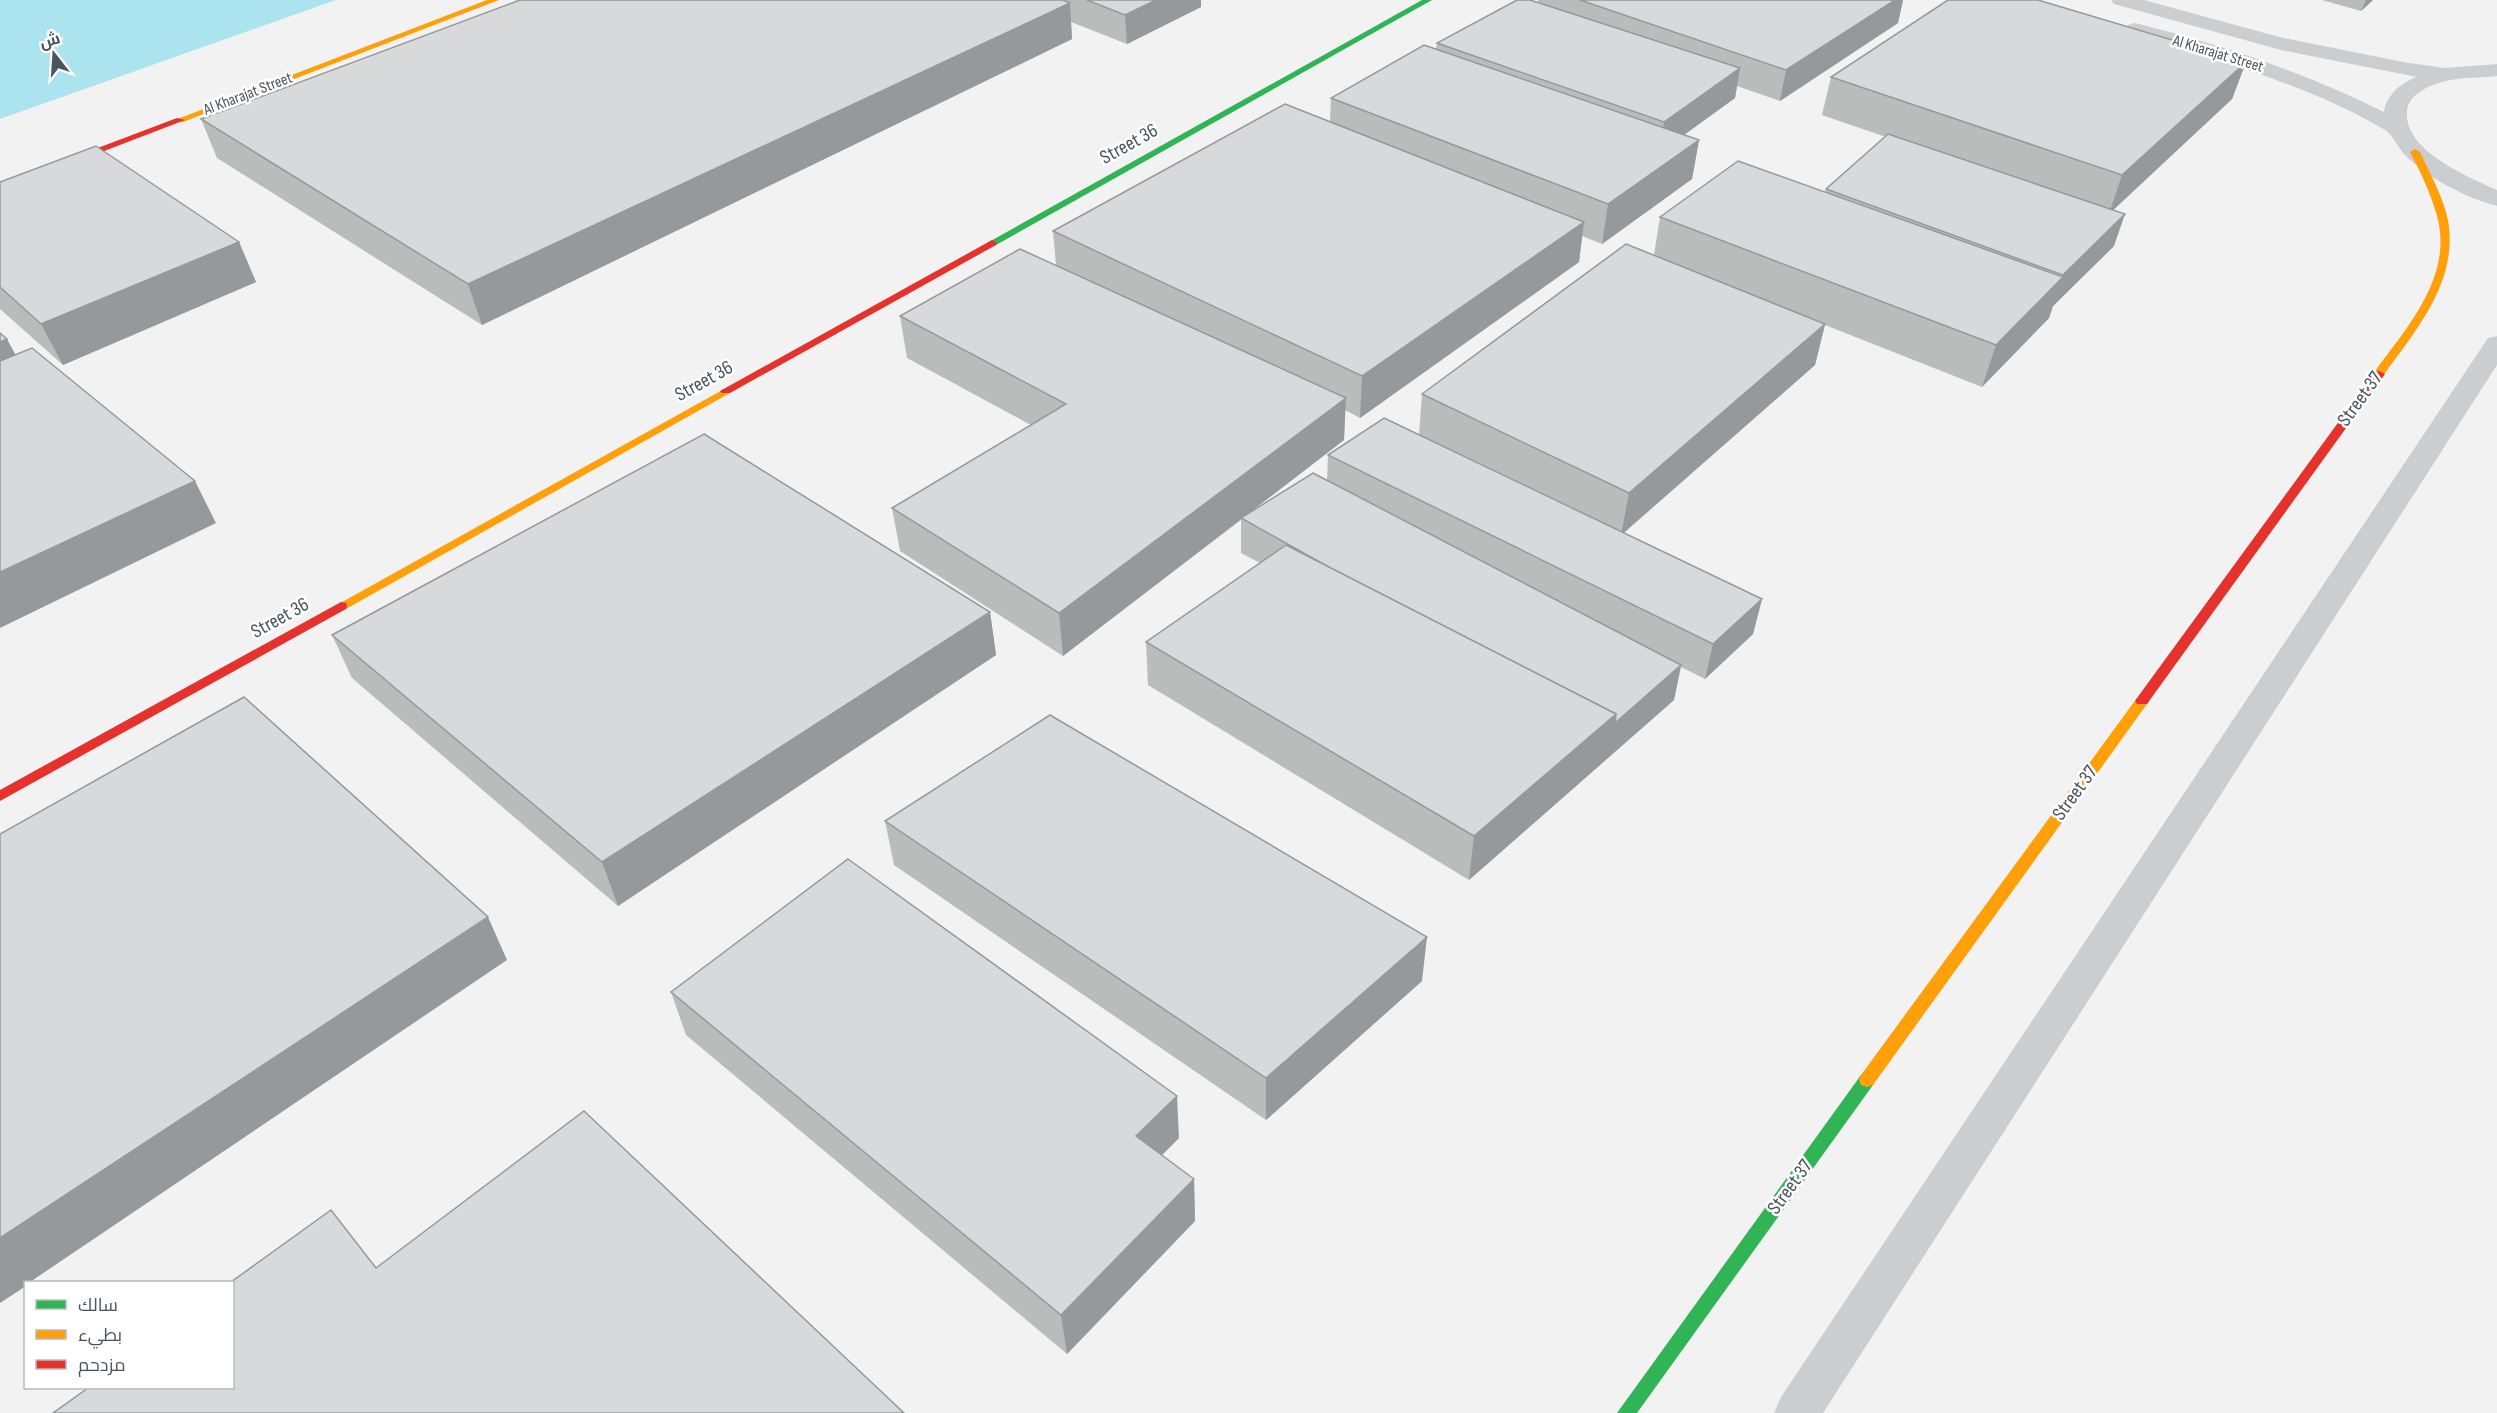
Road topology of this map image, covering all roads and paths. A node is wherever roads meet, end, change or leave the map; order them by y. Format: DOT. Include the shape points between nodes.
graph roads {
  1 [pos="495,0"];
  2 [pos="1428,0"];
  3 [pos="2121,0"];
  4 [pos="2113,23"];
  5 [pos="2494,69"];
  6 [pos="2444,74"];
  7 [pos="2396,127"];
  8 [pos="2415,152"];
  9 [pos="0,188"];
  10 [pos="2497,199"];
  11 [pos="2497,345"];
  12 [pos="0,796"];
  13 [pos="1626,1413"];
  14 [pos="1797,1413"];
  1 -- 9 [label="street, Al Kharajat Street"];
  2 -- 12 [label="street, Street 36"];
  3 -- 6 [label="street, Al Kharajat Street" via="2300,50"];
  4 -- 7 [label="street, Al Kharajat Street" via="2273,70 2358,106"];
  5 -- 6 [label="street"];
  6 -- 7 [label="street" via="2412,87 2396,104"];
  7 -- 8 [label="street"];
  8 -- 10 [label="street" via="2451,177"];
  8 -- 13 [label="street, Street 37" via="2435,189 2445,227 2444,265 2430,303"];
  11 -- 14 [label="street"];
}
